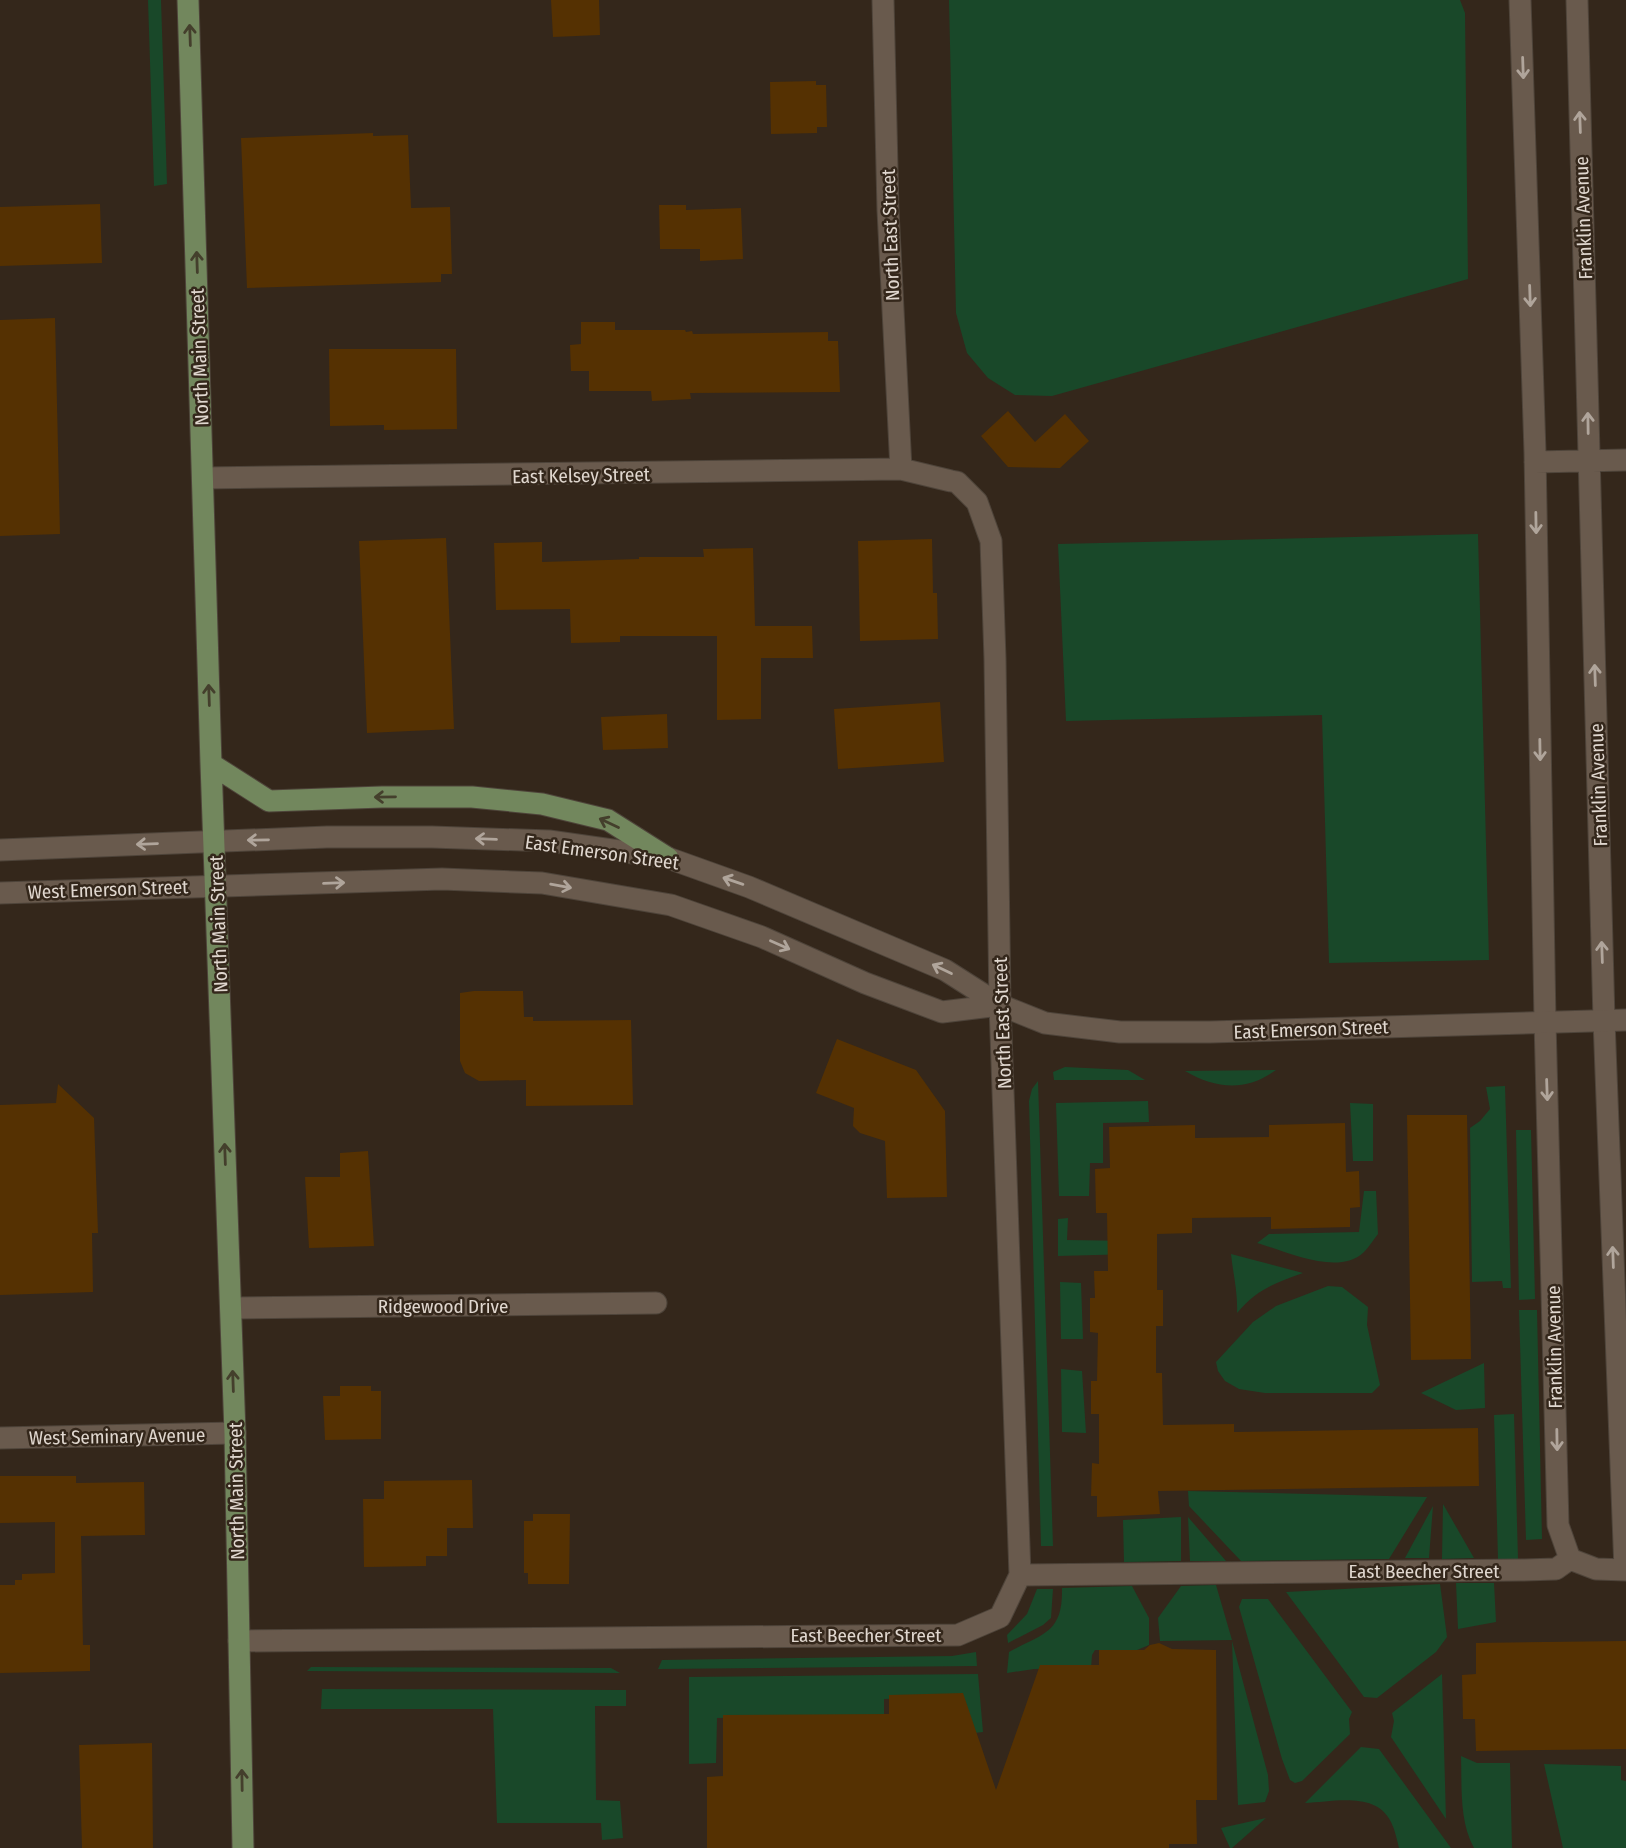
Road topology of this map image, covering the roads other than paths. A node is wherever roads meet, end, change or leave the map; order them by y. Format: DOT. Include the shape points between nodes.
graph roads {
  1 [pos="188,0"];
  2 [pos="883,0"];
  3 [pos="1520,0"];
  4 [pos="1577,0"];
  5 [pos="1626,460"];
  6 [pos="1589,461"];
  7 [pos="1535,462"];
  8 [pos="901,469"];
  9 [pos="203,478"];
  10 [pos="957,482"];
  11 [pos="211,764"];
  12 [pos="215,841"];
  13 [pos="0,850"];
  14 [pos="668,858"];
  15 [pos="217,886"];
  16 [pos="0,893"];
  17 [pos="1000,1004"];
  18 [pos="1604,1020"];
  19 [pos="1626,1020"];
  20 [pos="1545,1021"];
  21 [pos="656,1303"];
  22 [pos="230,1308"];
  23 [pos="234,1433"];
  24 [pos="0,1438"];
  25 [pos="1570,1559"];
  26 [pos="1625,1570"];
  27 [pos="1020,1575"];
  28 [pos="239,1641"];
  29 [pos="243,1848"];
  9 -- 1 [label="main road, North Main Street, one-way"];
  2 -- 8 [label="street, North East Street"];
  3 -- 7 [label="street, Franklin Avenue, one-way"];
  6 -- 4 [label="street, Franklin Avenue, one-way"];
  5 -- 6 [label="street"];
  6 -- 7 [label="street"];
  18 -- 6 [label="street, Franklin Avenue, one-way"];
  7 -- 20 [label="street, Franklin Avenue, one-way"];
  8 -- 9 [label="street, East Kelsey Street"];
  8 -- 10 [label="street, East Kelsey Street"];
  11 -- 9 [label="main road, North Main Street, one-way"];
  10 -- 17 [label="street, North East Street" via="977,502 991,541"];
  11 -- 12 [label="main road, North Main Street"];
  14 -- 11 [label="main road, one-way" via="608,820 542,804 472,797 269,801"];
  12 -- 13 [label="street, one-way"];
  14 -- 12 [label="street, East Emerson Street, one-way" via="523,840"];
  12 -- 15 [label="main road, North Main Street"];
  17 -- 14 [label="street, East Emerson Street, one-way" via="945,970"];
  15 -- 16 [label="street, West Emerson Street"];
  15 -- 17 [label="street, East Emerson Street, one-way" via="442,878 542,883 671,905 762,937 942,1012"];
  22 -- 15 [label="main road, North Main Street, one-way"];
  17 -- 20 [label="street, East Emerson Street" via="1045,1023 1119,1032"];
  17 -- 27 [label="street, North East Street"];
  18 -- 19 [label="street, East Emerson Street"];
  18 -- 20 [label="street, East Emerson Street"];
  26 -- 18 [label="street, Franklin Avenue, one-way"];
  20 -- 25 [label="street, Franklin Avenue, one-way" via="1558,1525"];
  21 -- 22 [label="street, Ridgewood Drive"];
  23 -- 22 [label="main road, North Main Street, one-way"];
  23 -- 24 [label="street, West Seminary Avenue"];
  23 -- 28 [label="main road, North Main Street"];
  25 -- 26 [label="street" via="1596,1569"];
  25 -- 27 [label="street, East Beecher Street" via="1556,1569 1522,1570"];
  27 -- 28 [label="street, East Beecher Street" via="1000,1617 958,1635"];
  29 -- 28 [label="main road, North Main Street, one-way"];
}
